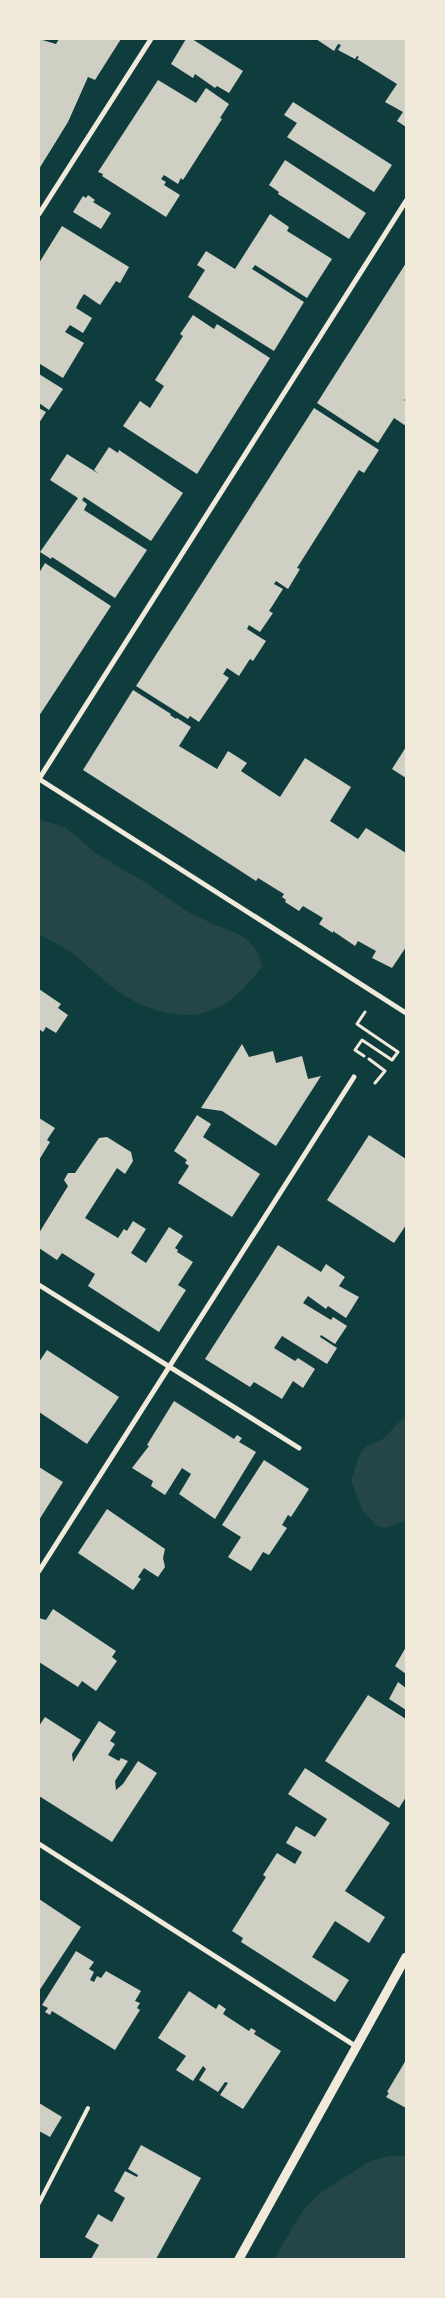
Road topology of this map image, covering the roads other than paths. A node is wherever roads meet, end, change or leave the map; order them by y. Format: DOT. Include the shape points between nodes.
graph roads {
  1 [pos="151,39"];
  2 [pos="406,201"];
  3 [pos="39,214"];
  4 [pos="39,779"];
  5 [pos="406,1013"];
  6 [pos="354,1077"];
  7 [pos="39,1285"];
  8 [pos="168,1367"];
  9 [pos="299,1448"];
  10 [pos="39,1571"];
  11 [pos="39,1844"];
  12 [pos="406,1957"];
  13 [pos="357,2047"];
  14 [pos="88,2108"];
  15 [pos="39,2203"];
  16 [pos="239,2259"];
  1 -- 3 [label="street"];
  2 -- 4 [label="street"];
  4 -- 5 [label="street"];
  6 -- 8 [label="street"];
  7 -- 8 [label="street"];
  8 -- 9 [label="street"];
  8 -- 10 [label="street"];
  11 -- 13 [label="street"];
  12 -- 13 [label="street"];
  13 -- 16 [label="street"];
  14 -- 15 [label="lane"];
}
